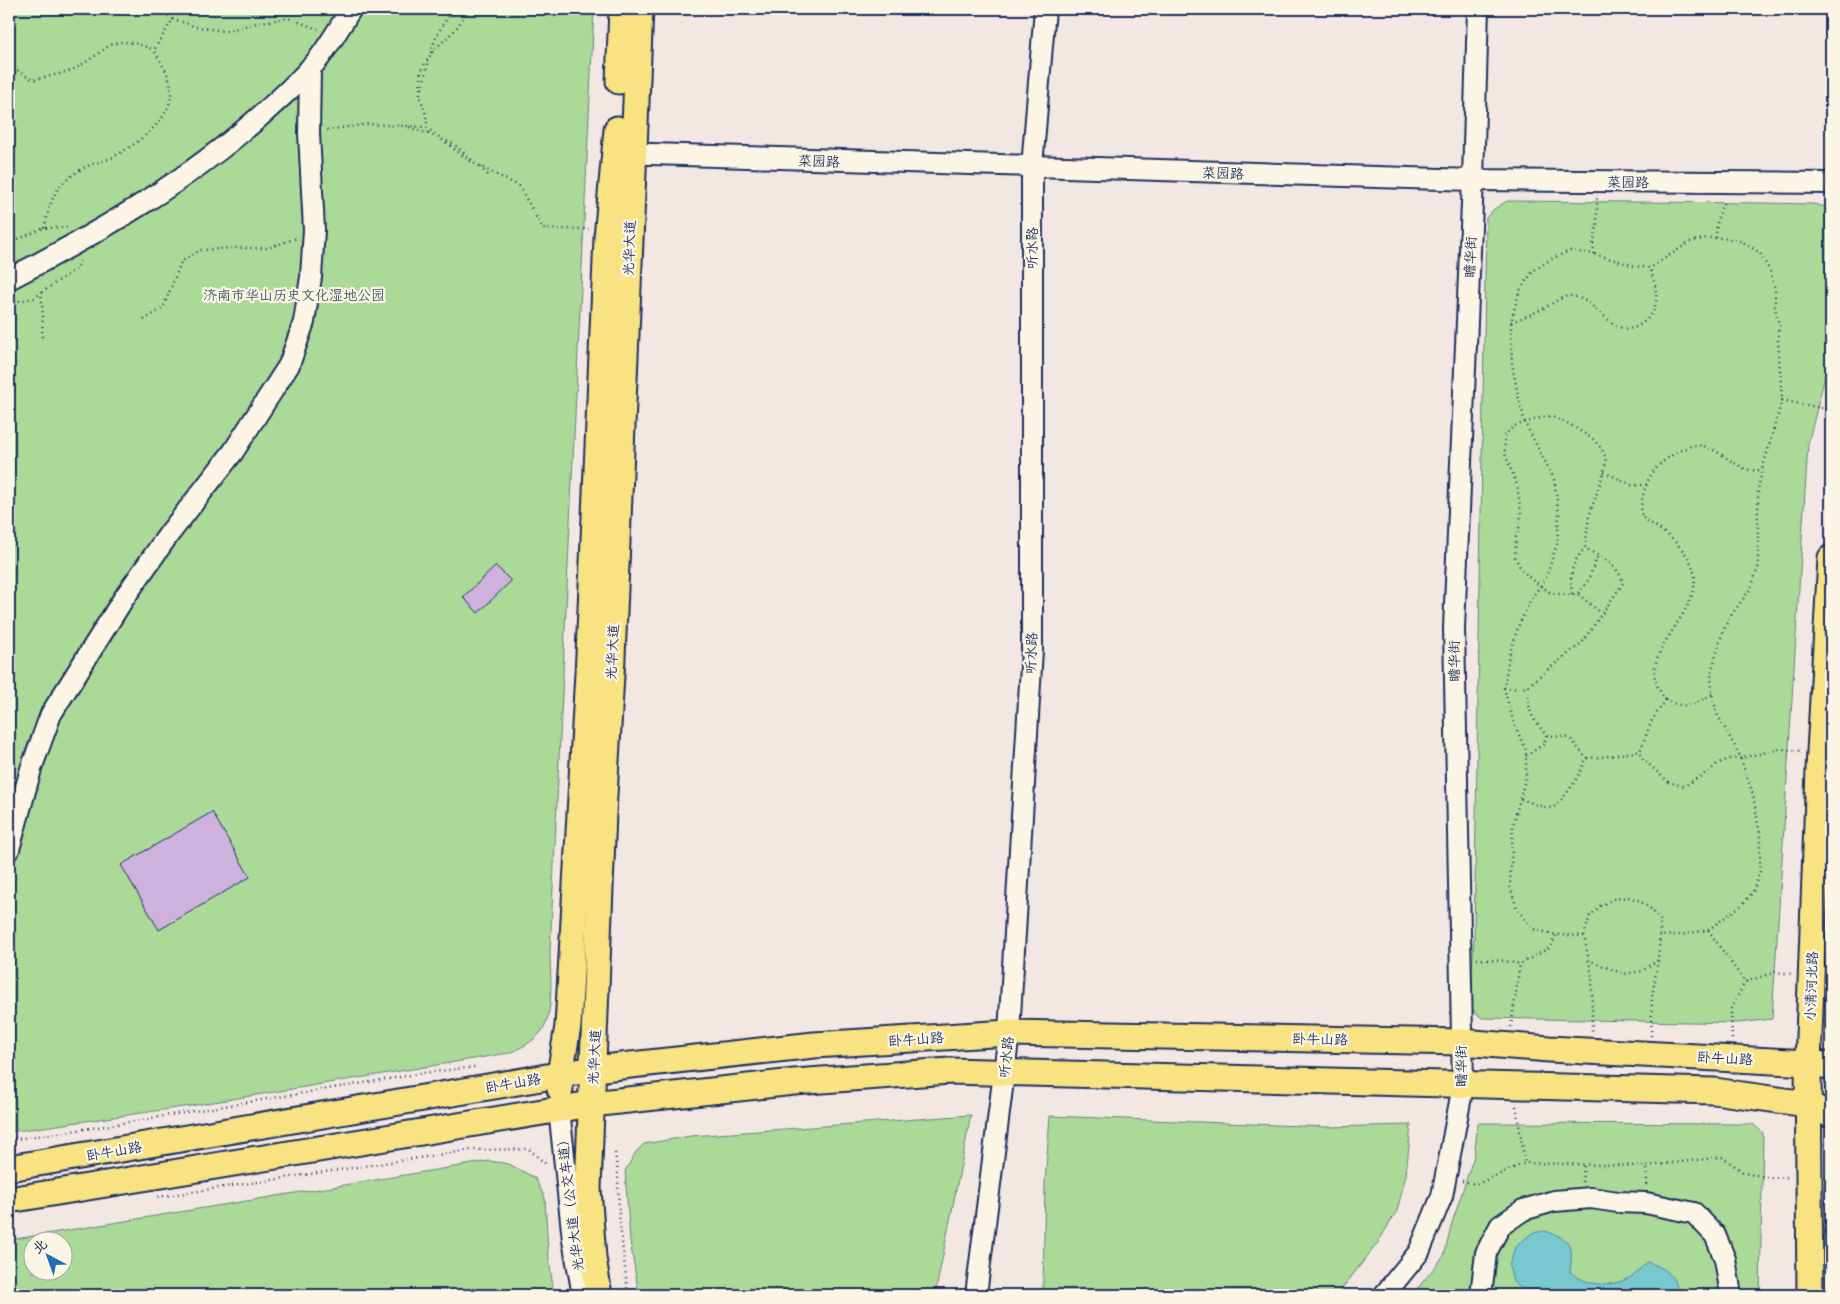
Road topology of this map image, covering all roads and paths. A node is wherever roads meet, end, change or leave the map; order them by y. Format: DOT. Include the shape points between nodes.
graph roads {
  1 [pos="161,9"];
  2 [pos="351,9"];
  3 [pos="455,9"];
  4 [pos="470,9"];
  5 [pos="622,9"];
  6 [pos="640,9"];
  7 [pos="1045,9"];
  8 [pos="1478,9"];
  9 [pos="173,19"];
  10 [pos="333,36"];
  11 [pos="154,50"];
  12 [pos="9,64"];
  13 [pos="310,68"];
  14 [pos="426,128"];
  15 [pos="317,132"];
  16 [pos="428,133"];
  17 [pos="624,154"];
  18 [pos="1032,167"];
  19 [pos="488,175"];
  20 [pos="1473,180"];
  21 [pos="1596,181"];
  22 [pos="1732,183"];
  23 [pos="1831,184"];
  24 [pos="44,228"];
  25 [pos="590,229"];
  26 [pos="314,230"];
  27 [pos="1716,238"];
  28 [pos="1594,254"];
  29 [pos="1650,268"];
  30 [pos="9,279"];
  31 [pos="41,293"];
  32 [pos="9,303"];
  33 [pos="144,320"];
  34 [pos="1511,322"];
  35 [pos="1782,400"];
  36 [pos="1831,410"];
  37 [pos="1525,423"];
  38 [pos="1762,470"];
  39 [pos="1604,472"];
  40 [pos="1648,485"];
  41 [pos="1585,548"];
  42 [pos="1598,555"];
  43 [pos="1831,558"];
  44 [pos="1540,586"];
  45 [pos="1572,594"];
  46 [pos="1578,594"];
  47 [pos="1601,613"];
  48 [pos="1528,686"];
  49 [pos="1504,688"];
  50 [pos="1712,694"];
  51 [pos="1666,700"];
  52 [pos="1546,735"];
  53 [pos="1640,751"];
  54 [pos="1820,753"];
  55 [pos="1526,756"];
  56 [pos="1586,758"];
  57 [pos="1741,758"];
  58 [pos="1521,799"];
  59 [pos="9,849"];
  60 [pos="1708,930"];
  61 [pos="1556,935"];
  62 [pos="1584,936"];
  63 [pos="1660,936"];
  64 [pos="1460,958"];
  65 [pos="1588,960"];
  66 [pos="1658,960"];
  67 [pos="1520,964"];
  68 [pos="1811,977"];
  69 [pos="1746,982"];
  70 [pos="1009,1032"];
  71 [pos="1461,1042"];
  72 [pos="1508,1046"];
  73 [pos="1592,1052"];
  74 [pos="1651,1054"];
  75 [pos="1733,1059"];
  76 [pos="1820,1064"];
  77 [pos="482,1066"];
  78 [pos="594,1069"];
  79 [pos="1005,1071"];
  80 [pos="560,1075"];
  81 [pos="1463,1086"];
  82 [pos="1513,1086"];
  83 [pos="591,1104"];
  84 [pos="1808,1104"];
  85 [pos="559,1109"];
  86 [pos="1831,1114"];
  87 [pos="9,1140"];
  88 [pos="615,1154"];
  89 [pos="1524,1164"];
  90 [pos="548,1166"];
  91 [pos="9,1168"];
  92 [pos="1808,1176"];
  93 [pos="1446,1178"];
  94 [pos="153,1198"];
  95 [pos="9,1200"];
  96 [pos="583,1295"];
  97 [pos="599,1295"];
  98 [pos="628,1295"];
  99 [pos="976,1295"];
  100 [pos="1384,1295"];
  101 [pos="1481,1295"];
  102 [pos="1731,1295"];
  103 [pos="1810,1295"];
  1 -- 9 [label="path"];
  2 -- 10 [label="street"];
  3 -- 14 [label="path" via="433,45 421,91"];
  4 -- 16 [label="path" via="456,30 433,51 421,70 420,96"];
  5 -- 17 [label="main road, 光华大道"];
  6 -- 17 [label="main road, 光华大道"];
  7 -- 18 [label="street, 听水路"];
  8 -- 20 [label="street, 瞻华街"];
  9 -- 10 [label="path" via="225,31 288,18"];
  9 -- 11 [label="path"];
  10 -- 13 [label="street"];
  11 -- 12 [label="path" via="134,42 115,42 76,68 33,80"];
  11 -- 24 [label="path" via="171,88 170,103 159,124 135,144 63,182 49,208"];
  13 -- 15 [label="street"];
  13 -- 30 [label="street" via="235,139 149,200"];
  14 -- 15 [label="path" via="368,124"];
  14 -- 25 [label="path" via="471,162 518,186 543,229"];
  15 -- 16 [label="path" via="363,124 396,123"];
  15 -- 26 [label="street"];
  16 -- 19 [label="path" via="455,145"];
  17 -- 18 [label="street, 菜园路"];
  17 -- 78 [label="main road, 光华大道" via="612,658"];
  17 -- 80 [label="main road, 光华大道" via="607,238 568,1032"];
  18 -- 20 [label="street, 菜园路"];
  18 -- 70 [label="street, 听水路" via="1032,650"];
  20 -- 21 [label="street, 菜园路"];
  20 -- 64 [label="street, 瞻华街" via="1454,628"];
  21 -- 22 [label="street, 菜园路"];
  21 -- 28 [label="path" via="1598,212"];
  22 -- 23 [label="street, 菜园路"];
  22 -- 27 [label="path" via="1720,209"];
  26 -- 33 [label="path" via="268,248 200,250 181,262 163,308"];
  26 -- 59 [label="street" via="304,322 289,365 233,452 124,598 51,714 31,769"];
  27 -- 29 [label="path" via="1690,242"];
  27 -- 35 [label="path" via="1743,242 1760,253 1770,273 1779,325"];
  28 -- 29 [label="path"];
  28 -- 34 [label="path" via="1570,251 1533,271 1519,292"];
  29 -- 34 [label="path" via="1655,281 1656,303 1651,316 1640,327 1629,330 1617,326 1592,306 1570,296"];
  31 -- 32 [label="path" via="34,298"];
  34 -- 37 [label="path" via="1512,364"];
  35 -- 36 [label="path"];
  35 -- 38 [label="path"];
  37 -- 39 [label="path" via="1546,416 1569,424 1601,448 1606,458"];
  37 -- 44 [label="path" via="1554,479 1559,514 1557,544 1546,578"];
  37 -- 44 [label="path" via="1514,426 1504,436 1504,444 1522,512 1515,556 1521,569"];
  38 -- 40 [label="path" via="1750,470 1723,454 1696,445 1677,452 1663,463 1653,472"];
  38 -- 50 [label="path" via="1757,505 1758,567 1751,588 1729,618 1722,634 1711,673"];
  39 -- 40 [label="path" via="1632,485"];
  39 -- 41 [label="path" via="1589,516"];
  40 -- 51 [label="path" via="1640,510 1642,517 1674,540 1694,573 1688,604 1660,652 1654,671 1654,682"];
  41 -- 42 [label="path"];
  41 -- 45 [label="path" via="1575,559 1570,578"];
  42 -- 46 [label="path" via="1587,582"];
  42 -- 47 [label="path" via="1615,567 1622,583"];
  43 -- 54 [label="main road, 小清河北路"];
  44 -- 45 [label="path" via="1551,593"];
  44 -- 49 [label="path" via="1518,627"];
  45 -- 46 [label="path"];
  46 -- 47 [label="path"];
  47 -- 48 [label="path" via="1582,642"];
  48 -- 49 [label="path"];
  48 -- 52 [label="path" via="1528,707"];
  49 -- 55 [label="path"];
  50 -- 51 [label="path" via="1699,702 1682,706"];
  50 -- 57 [label="path" via="1717,714"];
  51 -- 53 [label="path" via="1652,720"];
  52 -- 55 [label="path" via="1544,744"];
  52 -- 56 [label="path" via="1570,738"];
  53 -- 56 [label="path"];
  53 -- 57 [label="path" via="1643,759 1668,782 1684,786 1728,759"];
  54 -- 57 [label="path" via="1780,749"];
  54 -- 68 [label="main road, 小清河北路"];
  55 -- 58 [label="path"];
  56 -- 58 [label="path" via="1582,772 1553,808"];
  57 -- 60 [label="path" via="1758,815 1760,871 1752,892 1742,904"];
  58 -- 61 [label="path" via="1513,825 1510,886 1518,909 1533,929"];
  60 -- 63 [label="path"];
  60 -- 69 [label="path"];
  61 -- 62 [label="path"];
  61 -- 67 [label="path" via="1551,947"];
  62 -- 63 [label="path" via="1590,916 1600,906 1613,899 1628,897 1651,909 1660,920"];
  62 -- 65 [label="path"];
  63 -- 66 [label="path"];
  64 -- 67 [label="path"];
  64 -- 71 [label="street, 瞻华街"];
  65 -- 66 [label="path" via="1624,974 1642,971"];
  65 -- 73 [label="path" via="1592,976"];
  66 -- 74 [label="path" via="1652,996"];
  67 -- 72 [label="path"];
  68 -- 69 [label="path" via="1775,972"];
  68 -- 76 [label="main road, 小清河北路"];
  69 -- 75 [label="path" via="1731,1010"];
  70 -- 71 [label="main road, 卧牛山路"];
  70 -- 78 [label="main road, 卧牛山路" via="814,1045"];
  70 -- 79 [label="street, 听水路"];
  71 -- 72 [label="main road, 卧牛山路"];
  71 -- 81 [label="street, 瞻华街"];
  72 -- 73 [label="main road, 卧牛山路"];
  73 -- 74 [label="main road, 卧牛山路"];
  74 -- 75 [label="main road, 卧牛山路"];
  75 -- 76 [label="main road, 卧牛山路"];
  76 -- 84 [label="main road, 小清河北路"];
  77 -- 87 [label="path"];
  78 -- 80 [label="main road, 卧牛山路"];
  78 -- 83 [label="main road, 光华大道"];
  79 -- 81 [label="main road"];
  79 -- 83 [label="main road" via="950,1071 794,1082"];
  79 -- 99 [label="street, 听水路"];
  80 -- 85 [label="main road, 光华大道"];
  80 -- 91 [label="main road, 卧牛山路"];
  81 -- 82 [label="main road"];
  81 -- 93 [label="street, 瞻华街"];
  82 -- 84 [label="main road" via="1714,1092"];
  82 -- 89 [label="path"];
  83 -- 85 [label="main road"];
  83 -- 97 [label="main road, 光华大道" via="588,1188"];
  84 -- 86 [label="main road"];
  84 -- 92 [label="main road, 小清河北路"];
  85 -- 95 [label="main road"];
  85 -- 96 [label="street, 光华大道（公交车道）" via="573,1240"];
  88 -- 98 [label="path"];
  89 -- 92 [label="path" via="1647,1166 1723,1157 1744,1173 1772,1178"];
  89 -- 93 [label="path" via="1477,1184"];
  90 -- 94 [label="path" via="529,1149 471,1150"];
  92 -- 103 [label="main road, 小清河北路"];
  93 -- 100 [label="street, 瞻华街" via="1419,1252"];
  101 -- 102 [label="street" via="1486,1253 1500,1226 1523,1210 1554,1200 1591,1198 1646,1202 1694,1213 1715,1235 1725,1259"];
}
